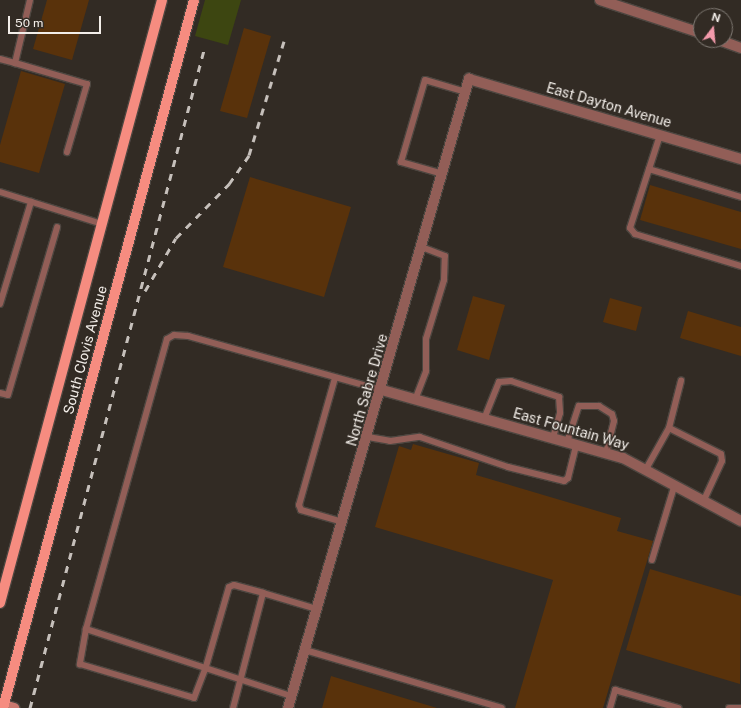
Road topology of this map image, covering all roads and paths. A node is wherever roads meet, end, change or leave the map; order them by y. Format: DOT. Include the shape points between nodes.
graph roads {
  1 [pos="30,0"];
  2 [pos="162,0"];
  3 [pos="185,0"];
  4 [pos="194,0"];
  5 [pos="600,0"];
  6 [pos="188,19"];
  7 [pos="693,31"];
  8 [pos="0,60"];
  9 [pos="15,64"];
  10 [pos="469,79"];
  11 [pos="466,92"];
  12 [pos="660,135"];
  13 [pos="67,152"];
  14 [pos="741,159"];
  15 [pos="649,169"];
  16 [pos="443,174"];
  17 [pos="0,192"];
  18 [pos="741,197"];
  19 [pos="31,202"];
  20 [pos="102,224"];
  21 [pos="57,227"];
  22 [pos="422,248"];
  23 [pos="741,266"];
  24 [pos="0,304"];
  25 [pos="335,378"];
  26 [pos="681,381"];
  27 [pos="382,390"];
  28 [pos="0,392"];
  29 [pos="415,400"];
  30 [pos="484,419"];
  31 [pos="669,428"];
  32 [pos="368,437"];
  33 [pos="553,438"];
  34 [pos="572,444"];
  35 [pos="606,453"];
  36 [pos="646,469"];
  37 [pos="674,484"];
  38 [pos="704,500"];
  39 [pos="343,522"];
  40 [pos="741,522"];
  41 [pos="652,560"];
  42 [pos="263,593"];
  43 [pos="0,603"];
  44 [pos="317,609"];
  45 [pos="86,629"];
  46 [pos="305,650"];
  47 [pos="205,670"];
  48 [pos="240,681"];
  49 [pos="291,696"];
  50 [pos="2,705"];
  51 [pos="14,708"];
  52 [pos="232,708"];
  53 [pos="288,708"];
  54 [pos="502,708"];
  55 [pos="610,708"];
  56 [pos="678,708"];
  57 [pos="729,708"];
  58 [pos="741,708"];
  1 -- 9 [label="lane"];
  2 -- 20 [label="main road, South Clovis Avenue"];
  3 -- 6 [label="main road"];
  4 -- 6 [label="main road, South Clovis Avenue"];
  5 -- 7 [label="street"];
  6 -- 50 [label="main road, South Clovis Avenue"];
  8 -- 9 [label="lane"];
  9 -- 13 [label="lane" via="87,84"];
  10 -- 11 [label="street, North Sabre Drive"];
  10 -- 12 [label="street, East Dayton Avenue"];
  11 -- 16 [label="street, North Sabre Drive"];
  11 -- 16 [label="lane" via="425,80 401,162"];
  12 -- 14 [label="street, East Dayton Avenue"];
  12 -- 15 [label="lane"];
  15 -- 18 [label="lane"];
  15 -- 23 [label="lane" via="630,228 635,234"];
  16 -- 22 [label="street, North Sabre Drive"];
  17 -- 19 [label="lane"];
  19 -- 20 [label="lane"];
  19 -- 24 [label="lane"];
  20 -- 43 [label="main road, South Clovis Avenue"];
  21 -- 28 [label="lane" via="8,395"];
  22 -- 27 [label="street, North Sabre Drive"];
  22 -- 29 [label="lane" via="445,256 444,280 426,339 426,371"];
  25 -- 27 [label="lane"];
  25 -- 39 [label="lane" via="299,505 301,510"];
  25 -- 45 [label="lane" via="188,336 174,335 166,339"];
  26 -- 31 [label="lane"];
  27 -- 29 [label="street, East Fountain Way"];
  27 -- 32 [label="street, North Sabre Drive"];
  29 -- 30 [label="street, East Fountain Way"];
  30 -- 33 [label="street, East Fountain Way"];
  30 -- 33 [label="lane" via="499,382 511,381 559,397 560,413"];
  31 -- 36 [label="lane"];
  31 -- 38 [label="lane" via="721,454 722,461"];
  32 -- 34 [label="lane" via="390,441 420,438 508,467 564,481 568,478"];
  32 -- 39 [label="street, North Sabre Drive"];
  33 -- 34 [label="street, East Fountain Way"];
  34 -- 35 [label="street, East Fountain Way"];
  34 -- 35 [label="lane" via="579,406 599,406 612,414 614,421"];
  35 -- 36 [label="street, East Fountain Way"];
  36 -- 37 [label="street, East Fountain Way"];
  37 -- 38 [label="street, East Fountain Way"];
  37 -- 41 [label="lane"];
  38 -- 40 [label="street, East Fountain Way"];
  39 -- 44 [label="street, North Sabre Drive"];
  42 -- 44 [label="lane"];
  42 -- 47 [label="lane" via="234,585 228,587"];
  42 -- 48 [label="lane"];
  44 -- 46 [label="street, North Sabre Drive"];
  45 -- 47 [label="lane" via="195,662"];
  45 -- 47 [label="lane" via="80,664 194,698"];
  46 -- 49 [label="street, North Sabre Drive"];
  46 -- 54 [label="lane"];
  47 -- 48 [label="lane"];
  48 -- 49 [label="lane"];
  48 -- 52 [label="lane"];
  49 -- 53 [label="street, North Sabre Drive"];
  50 -- 51 [label="main road"];
  55 -- 56 [label="lane" via="615,690"];
  57 -- 58 [label="lane"];
}
